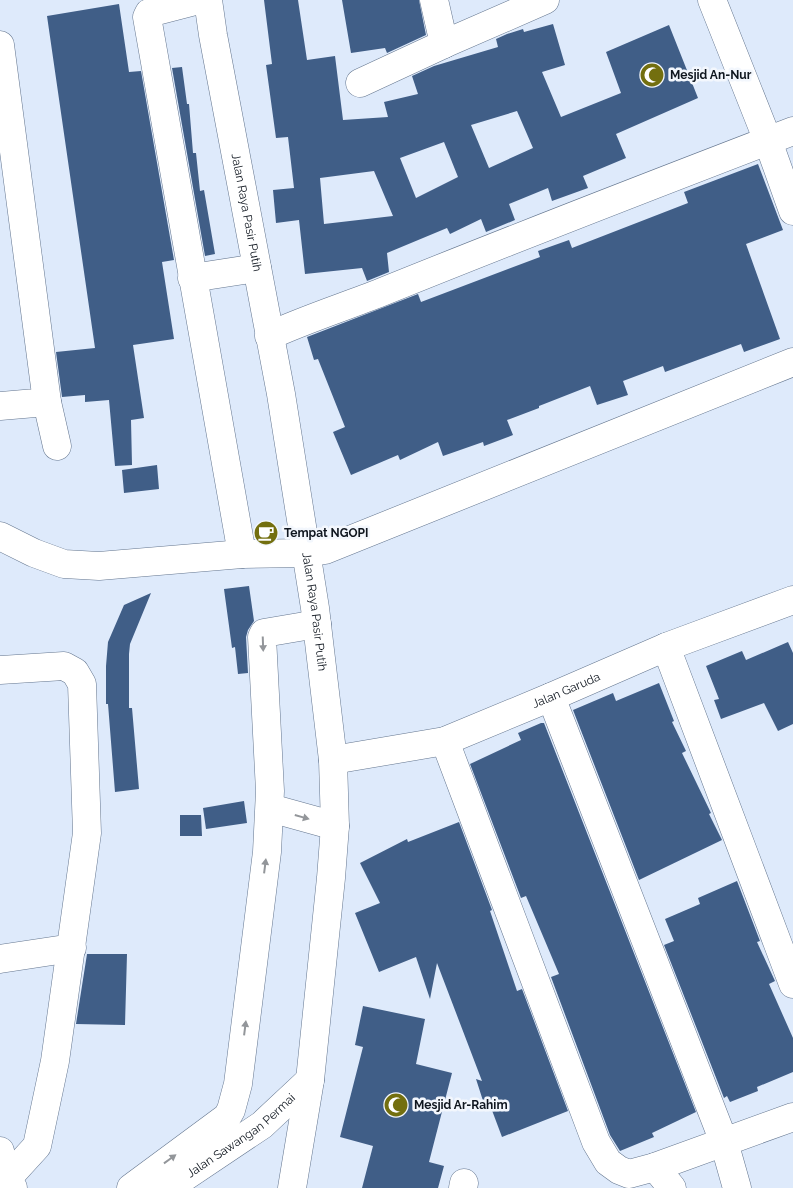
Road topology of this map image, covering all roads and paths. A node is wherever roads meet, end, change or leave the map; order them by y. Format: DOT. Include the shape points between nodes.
graph roads {
  1 [pos="199,0"];
  2 [pos="208,0"];
  3 [pos="434,0"];
  4 [pos="545,0"];
  5 [pos="712,0"];
  6 [pos="444,44"];
  7 [pos="0,45"];
  8 [pos="360,83"];
  9 [pos="793,131"];
  10 [pos="768,141"];
  11 [pos="793,211"];
  12 [pos="258,268"];
  13 [pos="192,278"];
  14 [pos="269,336"];
  15 [pos="793,362"];
  16 [pos="48,402"];
  17 [pos="0,406"];
  18 [pos="57,446"];
  19 [pos="0,536"];
  20 [pos="305,553"];
  21 [pos="242,554"];
  22 [pos="793,600"];
  23 [pos="317,624"];
  24 [pos="666,647"];
  25 [pos="0,670"];
  26 [pos="552,697"];
  27 [pos="445,741"];
  28 [pos="334,760"];
  29 [pos="270,808"];
  30 [pos="335,826"];
  31 [pos="72,948"];
  32 [pos="0,959"];
  33 [pos="793,984"];
  34 [pos="310,1080"];
  35 [pos="793,1117"];
  36 [pos="724,1142"];
  37 [pos="0,1151"];
  38 [pos="654,1167"];
  39 [pos="6,1184"];
  40 [pos="131,1188"];
  41 [pos="168,1188"];
  42 [pos="292,1188"];
  43 [pos="672,1188"];
  44 [pos="737,1188"];
  1 -- 13 [label="street" via="149,13 147,17"];
  2 -- 12 [label="street, Jalan Raya Pasir Putih"];
  3 -- 6 [label="street"];
  4 -- 6 [label="street"];
  5 -- 10 [label="street"];
  6 -- 8 [label="street"];
  7 -- 16 [label="street"];
  9 -- 10 [label="street"];
  10 -- 11 [label="street"];
  10 -- 14 [label="street"];
  12 -- 13 [label="street"];
  12 -- 14 [label="street, Jalan Raya Pasir Putih"];
  13 -- 21 [label="street"];
  14 -- 20 [label="street, Jalan Raya Pasir Putih"];
  15 -- 20 [label="street" via="325,550"];
  16 -- 17 [label="street"];
  16 -- 18 [label="street"];
  19 -- 21 [label="street" via="64,564 99,566"];
  20 -- 21 [label="street"];
  20 -- 23 [label="street, Jalan Raya Pasir Putih"];
  22 -- 24 [label="street, Jalan Garuda"];
  23 -- 28 [label="street, Jalan Raya Pasir Putih"];
  23 -- 29 [label="street, one-way" via="263,634"];
  24 -- 26 [label="street, Jalan Garuda"];
  24 -- 33 [label="street"];
  25 -- 31 [label="street" via="64,666 76,672 82,684 87,833"];
  26 -- 27 [label="street, Jalan Garuda"];
  26 -- 36 [label="street"];
  27 -- 28 [label="street, Jalan Garuda"];
  27 -- 38 [label="street" via="596,1142 608,1162 619,1170 629,1174"];
  28 -- 30 [label="street, Jalan Raya Pasir Putih"];
  29 -- 30 [label="street, one-way"];
  40 -- 29 [label="street, one-way" via="227,1117 231,1110 239,1075"];
  30 -- 34 [label="street, Jalan Raya Pasir Putih"];
  31 -- 32 [label="street"];
  31 -- 39 [label="street" via="55,1061 37,1146"];
  34 -- 41 [label="street, Jalan Sawangan Permai" via="262,1125"];
  34 -- 42 [label="street, Jalan Raya Pasir Putih"];
  35 -- 36 [label="street"];
  36 -- 38 [label="street"];
  36 -- 44 [label="street"];
  37 -- 39 [label="street"];
  38 -- 43 [label="street"];
}
